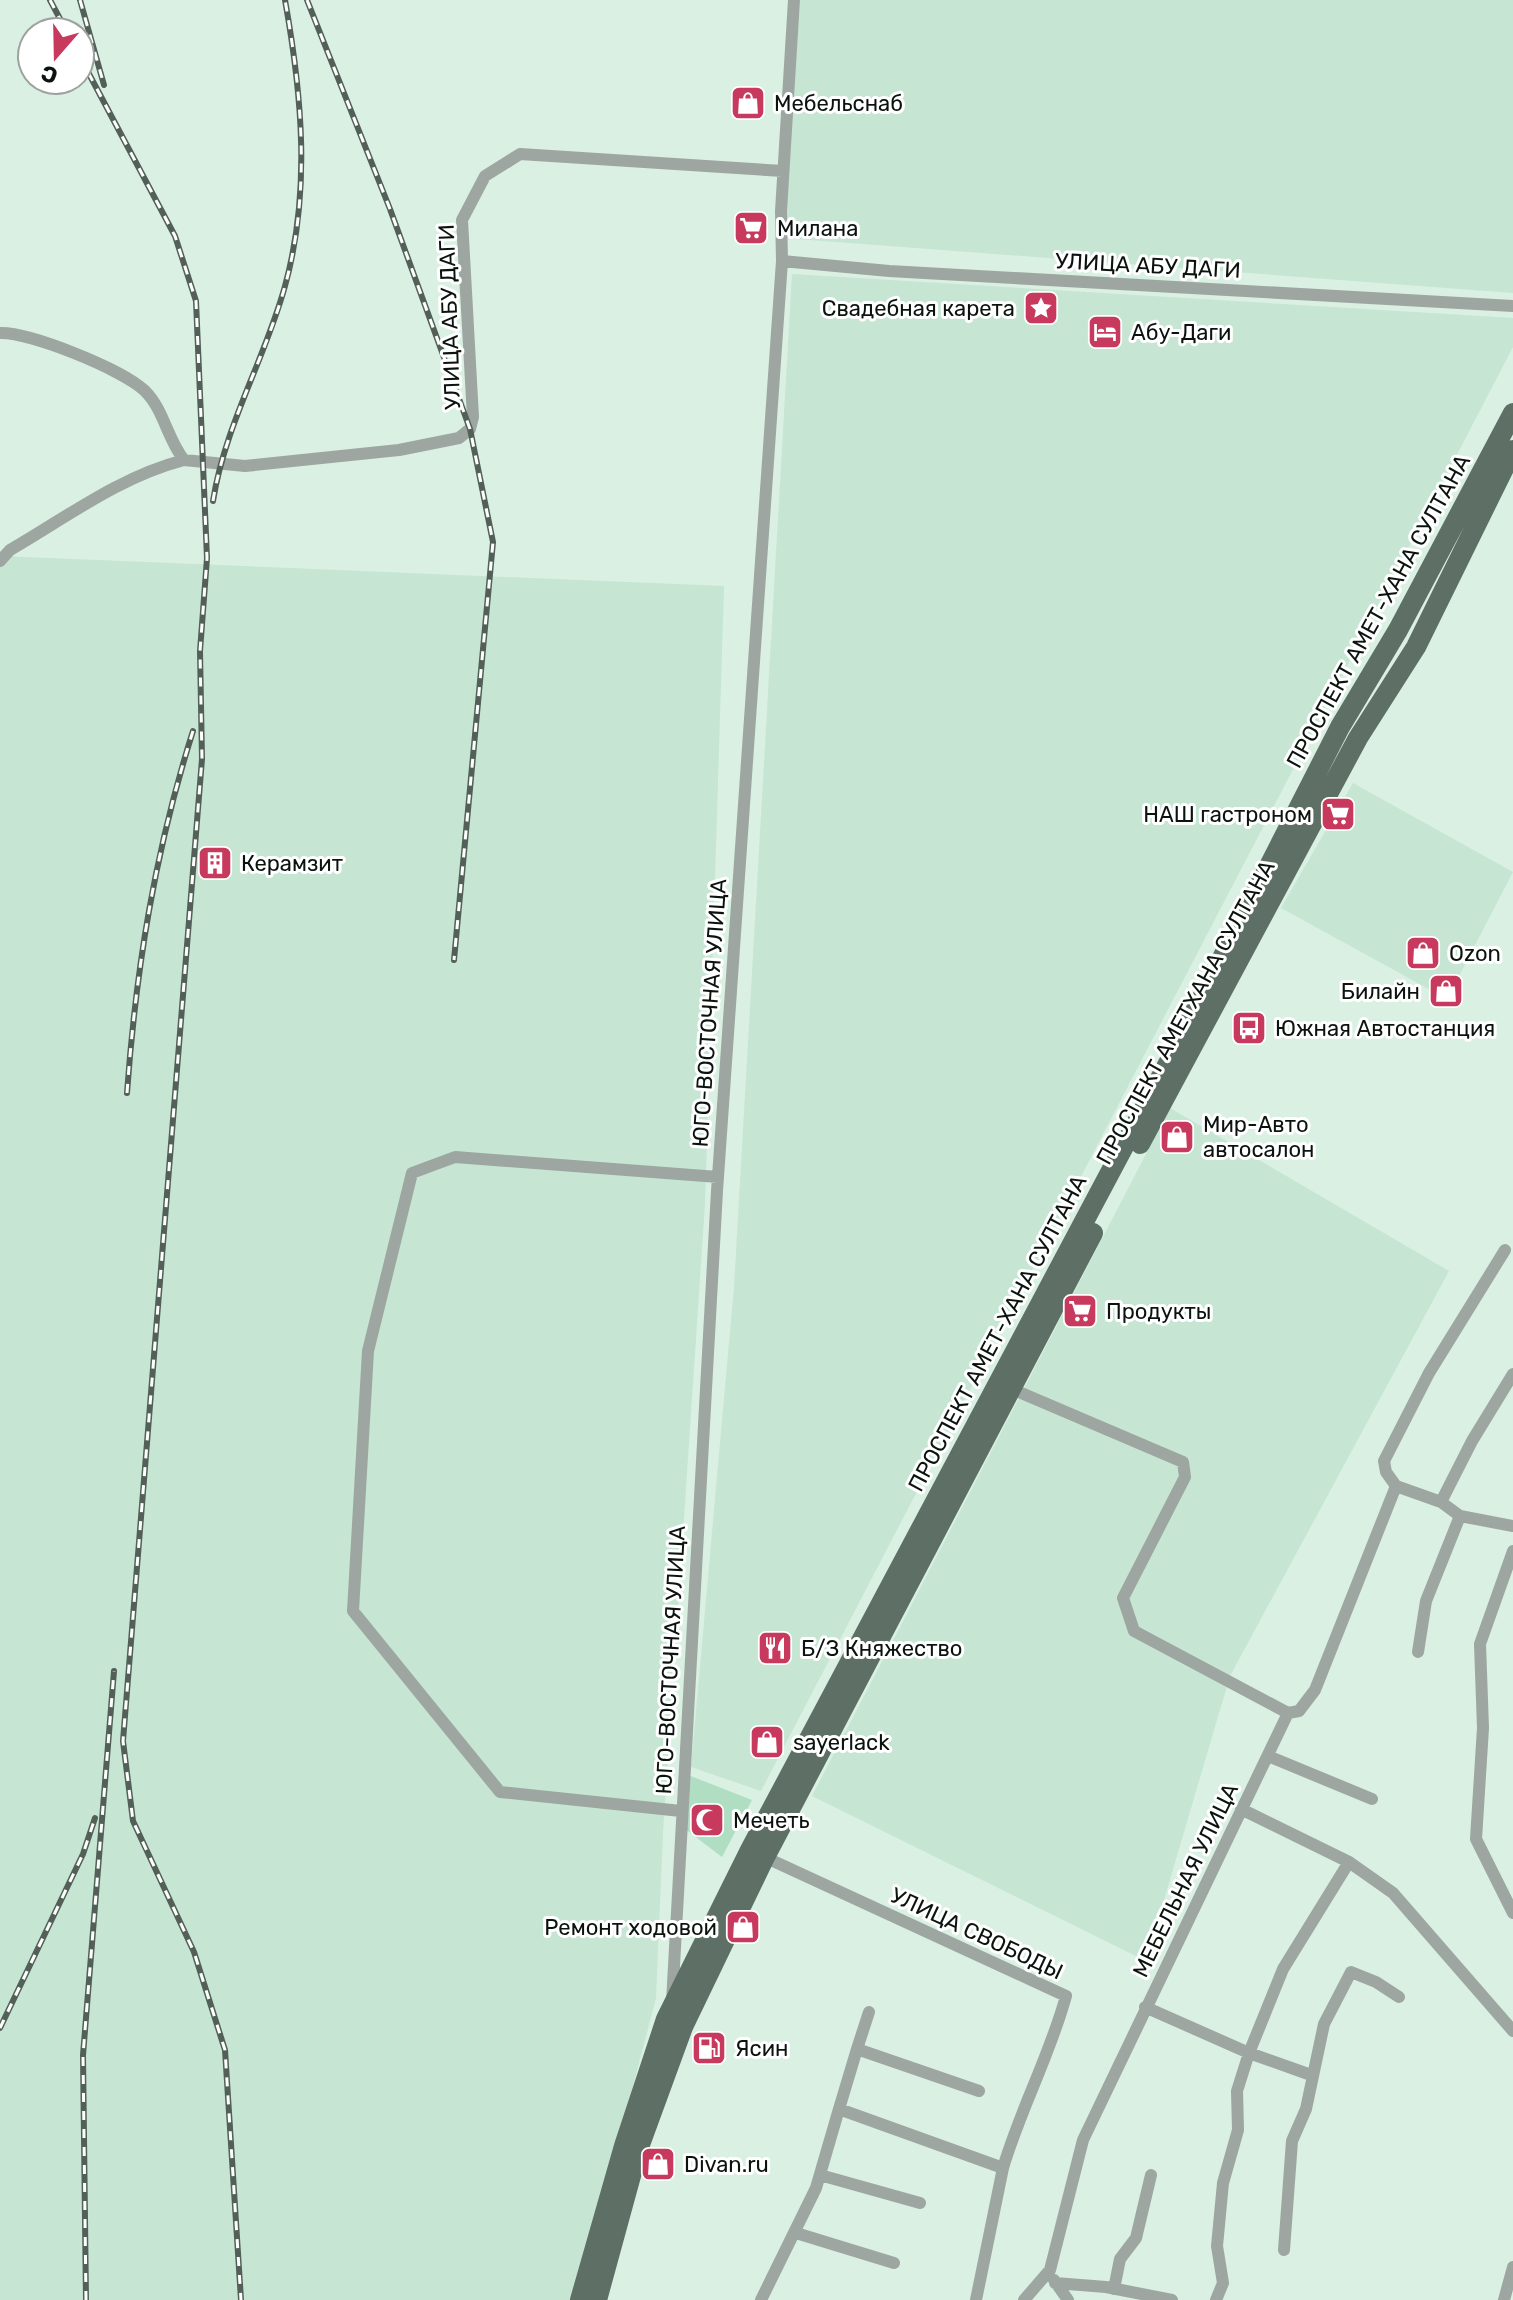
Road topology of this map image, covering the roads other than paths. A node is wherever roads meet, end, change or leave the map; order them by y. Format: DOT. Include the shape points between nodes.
graph roads {
  1 [pos="794,0"];
  2 [pos="783,171"];
  3 [pos="782,261"];
  4 [pos="1513,306"];
  5 [pos="0,333"];
  6 [pos="1513,413"];
  7 [pos="1513,450"];
  8 [pos="184,460"];
  9 [pos="0,561"];
  10 [pos="718,1177"];
  11 [pos="1505,1250"];
  12 [pos="1513,1374"];
  13 [pos="1006,1386"];
  14 [pos="1396,1486"];
  15 [pos="1441,1502"];
  16 [pos="1460,1516"];
  17 [pos="1513,1526"];
  18 [pos="1513,1551"];
  19 [pos="1418,1652"];
  20 [pos="1288,1713"];
  21 [pos="1268,1756"];
  22 [pos="1372,1799"];
  23 [pos="1241,1809"];
  24 [pos="681,1811"];
  25 [pos="758,1853"];
  26 [pos="1349,1862"];
  27 [pos="1513,1913"];
  28 [pos="1399,1997"];
  29 [pos="673,2005"];
  30 [pos="1145,2007"];
  31 [pos="869,2012"];
  32 [pos="683,2027"];
  33 [pos="1513,2031"];
  34 [pos="857,2049"];
  35 [pos="1249,2053"];
  36 [pos="1311,2075"];
  37 [pos="979,2091"];
  38 [pos="839,2109"];
  39 [pos="1003,2168"];
  40 [pos="820,2175"];
  41 [pos="1151,2175"];
  42 [pos="920,2203"];
  43 [pos="796,2233"];
  44 [pos="1284,2250"];
  45 [pos="894,2263"];
  46 [pos="1513,2267"];
  47 [pos="1050,2270"];
  48 [pos="1055,2283"];
  49 [pos="1114,2289"];
  50 [pos="580,2300"];
  51 [pos="597,2300"];
  52 [pos="761,2300"];
  53 [pos="976,2300"];
  54 [pos="1024,2300"];
  55 [pos="1068,2300"];
  56 [pos="1172,2300"];
  57 [pos="1216,2300"];
  58 [pos="1504,2300"];
  1 -- 2 [label="street, ЮГО-ВОСТОЧНАЯ УЛИЦА"];
  2 -- 3 [label="street, ЮГО-ВОСТОЧНАЯ УЛИЦА"];
  2 -- 8 [label="street, УЛИЦА АБУ ДАГИ" via="520,154 485,176 462,220 470,429 459,438 399,450 220,466"];
  3 -- 4 [label="street, УЛИЦА АБУ ДАГИ"];
  3 -- 10 [label="street, ЮГО-ВОСТОЧНАЯ УЛИЦА"];
  5 -- 8 [label="street" via="18,332 143,389"];
  6 -- 13 [label="main road, ПРОСПЕКТ АМЕТ-ХАНА СУЛТАНА" via="1340,727"];
  7 -- 13 [label="main road, ПРОСПЕКТ АМЕТХАНА СУЛТАНА" via="1416,647 1358,738"];
  8 -- 9 [label="street" via="96,496"];
  10 -- 24 [label="street, ЮГО-ВОСТОЧНАЯ УЛИЦА"];
  10 -- 24 [label="street" via="455,1157 412,1173 368,1351 353,1611 500,1792"];
  11 -- 14 [label="street" via="1429,1373 1384,1461"];
  12 -- 15 [label="street"];
  13 -- 20 [label="street" via="1183,1462 1185,1477 1123,1598 1134,1631"];
  13 -- 25 [label="main road, ПРОСПЕКТ АМЕТ-ХАНА СУЛТАНА"];
  14 -- 15 [label="street"];
  14 -- 20 [label="street, МЕБЕЛЬНАЯ УЛИЦА" via="1315,1690 1299,1711"];
  15 -- 16 [label="street"];
  16 -- 17 [label="street"];
  16 -- 19 [label="street" via="1426,1601"];
  18 -- 27 [label="street" via="1480,1644 1483,1728 1476,1839"];
  20 -- 21 [label="street, МЕБЕЛЬНАЯ УЛИЦА"];
  21 -- 22 [label="street"];
  21 -- 23 [label="street, МЕБЕЛЬНАЯ УЛИЦА"];
  23 -- 26 [label="street"];
  23 -- 30 [label="street, МЕБЕЛЬНАЯ УЛИЦА"];
  24 -- 29 [label="street, ЮГО-ВОСТОЧНАЯ УЛИЦА"];
  25 -- 29 [label="main road, ПРОСПЕКТ АМЕТ-ХАНА СУЛТАНА"];
  25 -- 32 [label="main road"];
  25 -- 39 [label="street, УЛИЦА СВОБОДЫ" via="1066,1996"];
  26 -- 33 [label="street" via="1393,1893"];
  26 -- 35 [label="street" via="1283,1969"];
  28 -- 36 [label="street" via="1351,1972 1324,2024"];
  29 -- 32 [label="street, ЮГО-ВОСТОЧНАЯ УЛИЦА"];
  29 -- 50 [label="main road, ПРОСПЕКТ АМЕТ-ХАНА СУЛТАНА" via="624,2146"];
  30 -- 35 [label="street"];
  30 -- 47 [label="street, МЕБЕЛЬНАЯ УЛИЦА" via="1083,2140"];
  31 -- 34 [label="street"];
  32 -- 51 [label="main road" via="638,2150"];
  34 -- 37 [label="street"];
  34 -- 38 [label="street"];
  35 -- 36 [label="street"];
  35 -- 57 [label="street" via="1237,2091 1238,2130 1223,2183 1217,2246 1223,2283"];
  36 -- 44 [label="street" via="1306,2109 1292,2141"];
  38 -- 39 [label="street"];
  38 -- 40 [label="street"];
  39 -- 53 [label="street"];
  40 -- 42 [label="street"];
  40 -- 43 [label="street"];
  41 -- 49 [label="street" via="1136,2238 1120,2259"];
  43 -- 45 [label="street"];
  43 -- 52 [label="street"];
  46 -- 58 [label="street"];
  47 -- 48 [label="street"];
  47 -- 54 [label="street, МЕБЕЛЬНАЯ УЛИЦА"];
  48 -- 49 [label="street"];
  48 -- 55 [label="street"];
  49 -- 56 [label="street"];
}
